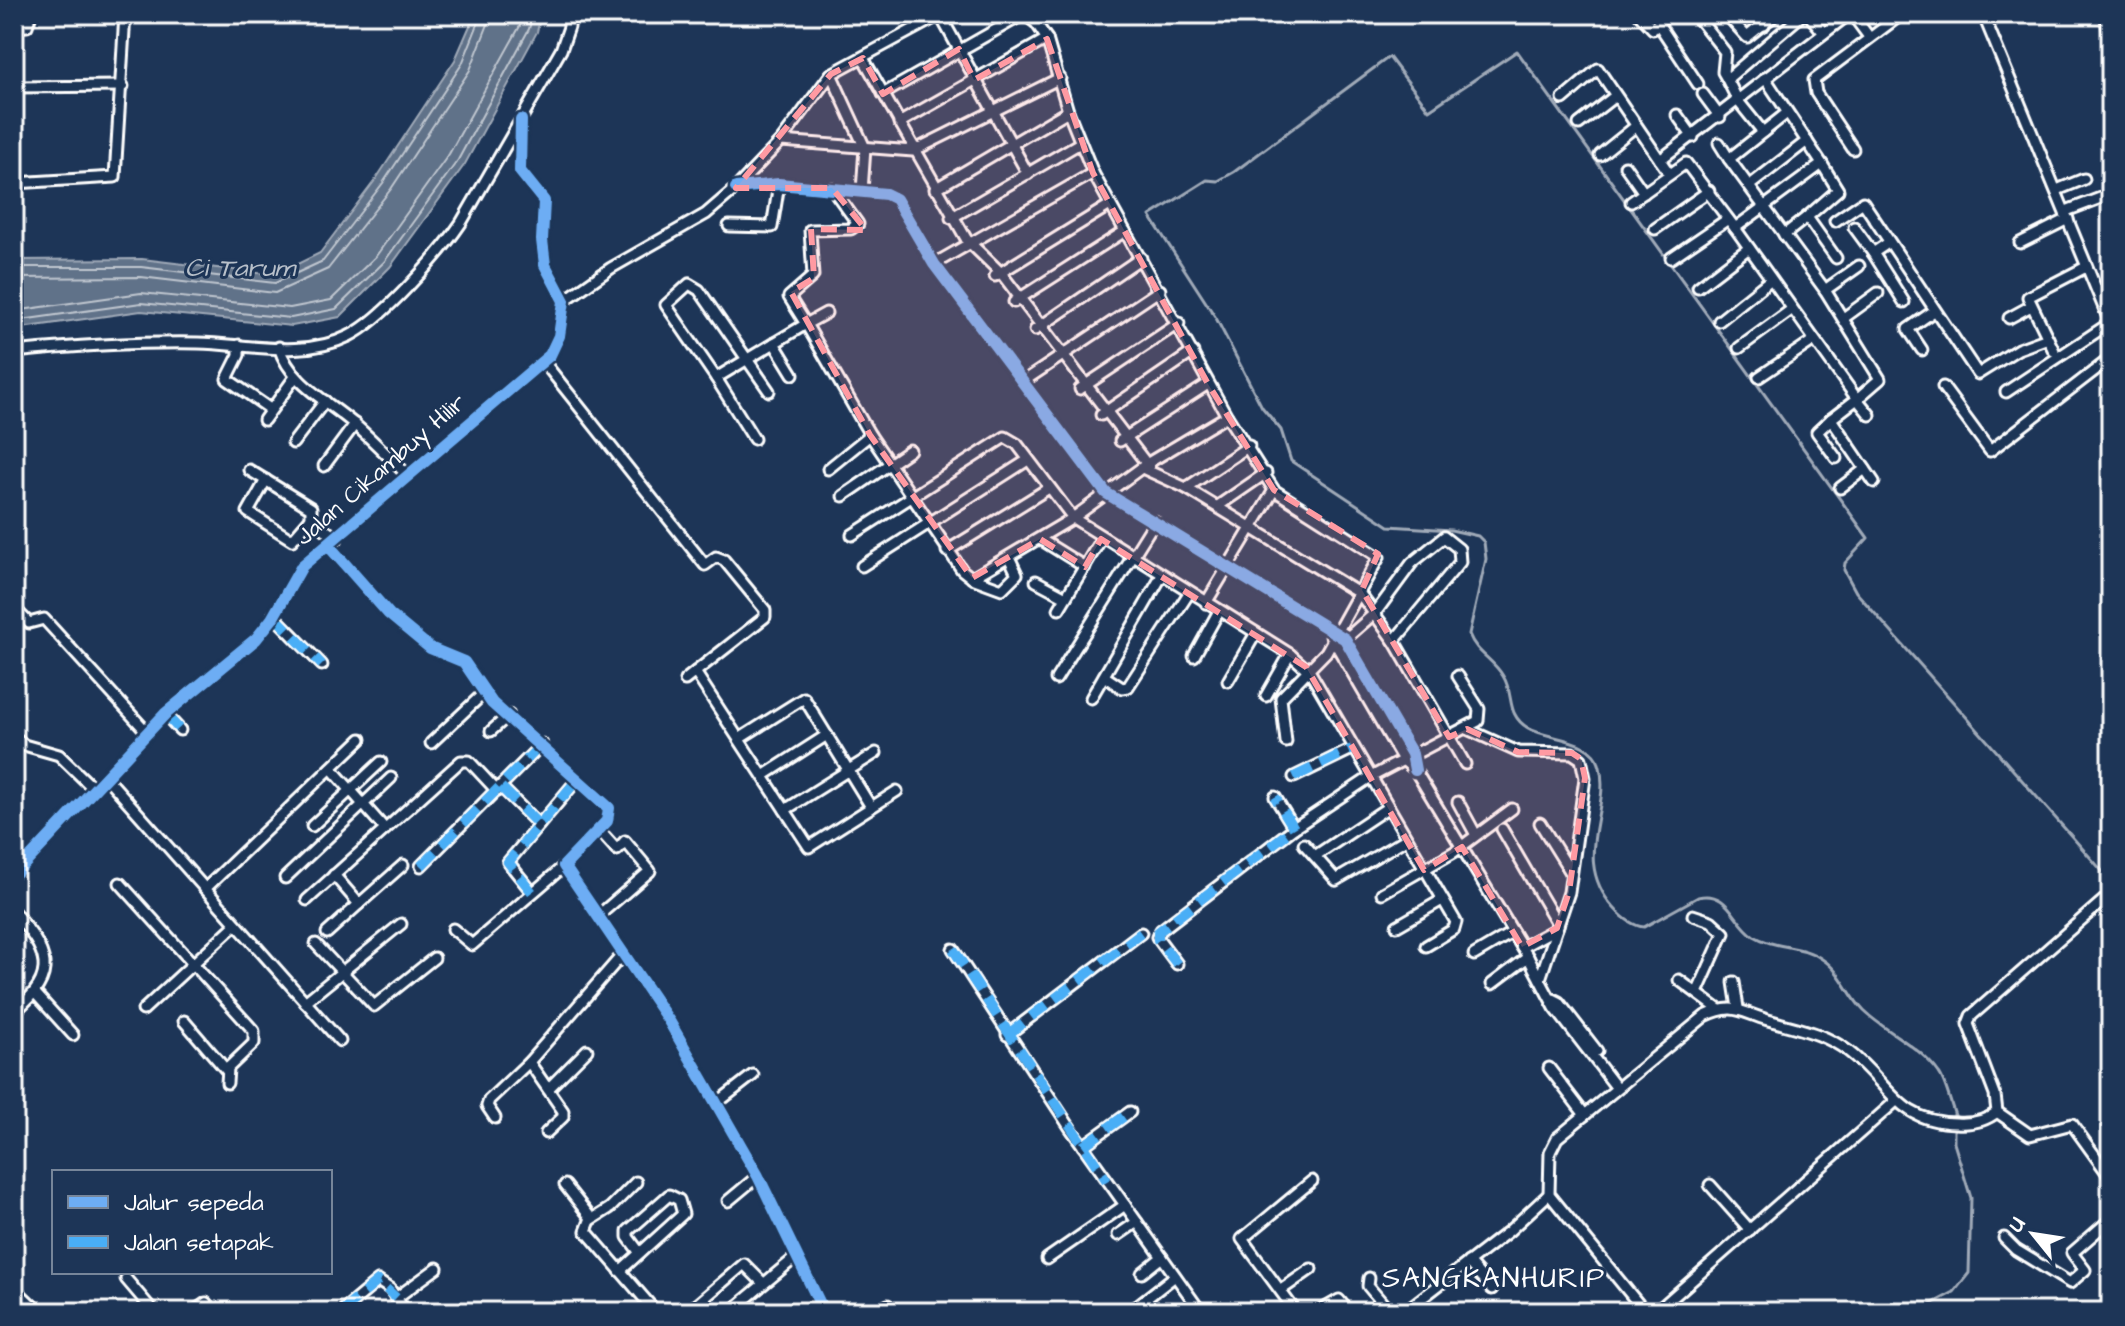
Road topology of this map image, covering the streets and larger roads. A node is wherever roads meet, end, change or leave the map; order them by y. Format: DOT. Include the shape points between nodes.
graph roads {
  1 [pos="31,14"];
  2 [pos="125,14"];
  3 [pos="569,14"];
  4 [pos="941,14"];
  5 [pos="1024,14"];
  6 [pos="1639,14"];
  7 [pos="1666,14"];
  8 [pos="1695,14"];
  9 [pos="1726,14"];
  10 [pos="1755,14"];
  11 [pos="1776,14"];
  12 [pos="1806,14"];
  13 [pos="1850,14"];
  14 [pos="1902,14"];
  15 [pos="1983,14"];
  16 [pos="2105,14"];
  17 [pos="1659,25"];
  18 [pos="1764,25"];
  19 [pos="14,27"];
  20 [pos="1824,33"];
  21 [pos="1869,37"];
  22 [pos="1047,39"];
  23 [pos="2111,42"];
  24 [pos="959,49"];
  25 [pos="863,58"];
  26 [pos="831,74"];
  27 [pos="1060,78"];
  28 [pos="1765,78"];
  29 [pos="1727,79"];
  30 [pos="974,80"];
  31 [pos="123,86"];
  32 [pos="14,87"];
  33 [pos="883,94"];
  34 [pos="1615,96"];
  35 [pos="1563,99"];
  36 [pos="1738,101"];
  37 [pos="1068,111"];
  38 [pos="991,112"];
  39 [pos="1787,113"];
  40 [pos="1677,115"];
  41 [pos="1720,117"];
  42 [pos="521,120"];
  43 [pos="899,123"];
  44 [pos="1579,124"];
  45 [pos="1636,126"];
  46 [pos="1763,132"];
  47 [pos="1693,137"];
  48 [pos="781,141"];
  49 [pos="1807,141"];
  50 [pos="1080,143"];
  51 [pos="1719,143"];
  52 [pos="1011,147"];
  53 [pos="865,148"];
  54 [pos="1853,149"];
  55 [pos="913,151"];
  56 [pos="1600,155"];
  57 [pos="1729,159"];
  58 [pos="1660,160"];
  59 [pos="1822,164"];
  60 [pos="1625,166"];
  61 [pos="1093,173"];
  62 [pos="1669,173"];
  63 [pos="1028,174"];
  64 [pos="2084,179"];
  65 [pos="14,183"];
  66 [pos="779,184"];
  67 [pos="1749,186"];
  68 [pos="736,188"];
  69 [pos="832,188"];
  70 [pos="935,189"];
  71 [pos="2057,190"];
  72 [pos="862,191"];
  73 [pos="1709,191"];
  74 [pos="1644,193"];
  75 [pos="2111,194"];
  76 [pos="1631,202"];
  77 [pos="1110,205"];
  78 [pos="1763,208"];
  79 [pos="2067,215"];
  80 [pos="1807,217"];
  81 [pos="951,218"];
  82 [pos="1728,219"];
  83 [pos="1835,221"];
  84 [pos="729,226"];
  85 [pos="1854,227"];
  86 [pos="1735,228"];
  87 [pos="1655,229"];
  88 [pos="1125,231"];
  89 [pos="1784,235"];
  90 [pos="970,243"];
  91 [pos="1888,243"];
  92 [pos="2020,243"];
  93 [pos="1749,248"];
  94 [pos="1873,253"];
  95 [pos="1141,258"];
  96 [pos="1671,258"];
  97 [pos="1836,258"];
  98 [pos="934,264"];
  99 [pos="1859,266"];
  100 [pos="2086,267"];
  101 [pos="998,275"];
  102 [pos="1770,280"];
  103 [pos="1698,287"];
  104 [pos="1160,290"];
  105 [pos="1825,290"];
  106 [pos="1878,293"];
  107 [pos="562,296"];
  108 [pos="1017,300"];
  109 [pos="1904,302"];
  110 [pos="2031,306"];
  111 [pos="1791,310"];
  112 [pos="1934,311"];
  113 [pos="826,313"];
  114 [pos="1845,317"];
  115 [pos="2009,318"];
  116 [pos="1719,321"];
  117 [pos="1179,323"];
  118 [pos="806,324"];
  119 [pos="2111,324"];
  120 [pos="1038,328"];
  121 [pos="2048,338"];
  122 [pos="1814,340"];
  123 [pos="774,343"];
  124 [pos="239,345"];
  125 [pos="279,347"];
  126 [pos="1739,348"];
  127 [pos="1922,350"];
  128 [pos="2054,351"];
  129 [pos="14,352"];
  130 [pos="1193,352"];
  131 [pos="1064,356"];
  132 [pos="2111,358"];
  133 [pos="747,359"];
  134 [pos="543,361"];
  135 [pos="793,374"];
  136 [pos="295,377"];
  137 [pos="1759,377"];
  138 [pos="716,378"];
  139 [pos="1024,381"];
  140 [pos="1208,384"];
  141 [pos="1083,387"];
  142 [pos="1943,387"];
  143 [pos="769,391"];
  144 [pos="2006,392"];
  145 [pos="1857,399"];
  146 [pos="325,401"];
  147 [pos="270,409"];
  148 [pos="1104,413"];
  149 [pos="1870,415"];
  150 [pos="1227,416"];
  151 [pos="1831,419"];
  152 [pos="264,420"];
  153 [pos="355,424"];
  154 [pos="870,435"];
  155 [pos="754,439"];
  156 [pos="1123,439"];
  157 [pos="293,443"];
  158 [pos="1249,446"];
  159 [pos="910,450"];
  160 [pos="1836,458"];
  161 [pos="1028,460"];
  162 [pos="889,464"];
  163 [pos="324,466"];
  164 [pos="1147,467"];
  165 [pos="828,469"];
  166 [pos="1865,469"];
  167 [pos="249,470"];
  168 [pos="1266,473"];
  169 [pos="408,476"];
  170 [pos="266,480"];
  171 [pos="1874,482"];
  172 [pos="1049,488"];
  173 [pos="1186,488"];
  174 [pos="1840,488"];
  175 [pos="1274,490"];
  176 [pos="1106,493"];
  177 [pos="843,496"];
  178 [pos="910,497"];
  179 [pos="1218,506"];
  180 [pos="311,518"];
  181 [pos="1073,518"];
  182 [pos="1155,521"];
  183 [pos="929,524"];
  184 [pos="1253,527"];
  185 [pos="852,535"];
  186 [pos="337,539"];
  187 [pos="1040,539"];
  188 [pos="1101,539"];
  189 [pos="328,545"];
  190 [pos="947,551"];
  191 [pos="1009,557"];
  192 [pos="1132,558"];
  193 [pos="862,566"];
  194 [pos="1229,566"];
  195 [pos="1085,567"];
  196 [pos="1161,577"];
  197 [pos="972,578"];
  198 [pos="1036,581"];
  199 [pos="1189,593"];
  200 [pos="1360,594"];
  201 [pos="1066,597"];
  202 [pos="1206,603"];
  203 [pos="14,608"];
  204 [pos="1059,609"];
  205 [pos="1219,611"];
  206 [pos="1376,612"];
  207 [pos="273,615"];
  208 [pos="1256,633"];
  209 [pos="1336,638"];
  210 [pos="1394,641"];
  211 [pos="1290,654"];
  212 [pos="1194,656"];
  213 [pos="322,665"];
  214 [pos="695,672"];
  215 [pos="1310,672"];
  216 [pos="1104,676"];
  217 [pos="1458,676"];
  218 [pos="1056,679"];
  219 [pos="685,680"];
  220 [pos="1228,681"];
  221 [pos="484,693"];
  222 [pos="1266,696"];
  223 [pos="1091,698"];
  224 [pos="165,714"];
  225 [pos="509,715"];
  226 [pos="1467,729"];
  227 [pos="180,730"];
  228 [pos="491,731"];
  229 [pos="147,732"];
  230 [pos="827,735"];
  231 [pos="14,736"];
  232 [pos="1449,737"];
  233 [pos="361,739"];
  234 [pos="739,739"];
  235 [pos="1286,742"];
  236 [pos="431,743"];
  237 [pos="542,744"];
  238 [pos="1352,749"];
  239 [pos="876,753"];
  240 [pos="1408,757"];
  241 [pos="381,762"];
  242 [pos="1465,764"];
  243 [pos="331,768"];
  244 [pos="848,770"];
  245 [pos="763,776"];
  246 [pos="106,777"];
  247 [pos="1294,777"];
  248 [pos="391,778"];
  249 [pos="1369,778"];
  250 [pos="577,780"];
  251 [pos="94,789"];
  252 [pos="499,789"];
  253 [pos="350,790"];
  254 [pos="897,791"];
  255 [pos="1275,797"];
  256 [pos="1458,802"];
  257 [pos="362,804"];
  258 [pos="871,807"];
  259 [pos="1387,808"];
  260 [pos="1512,809"];
  261 [pos="785,810"];
  262 [pos="1540,823"];
  263 [pos="539,825"];
  264 [pos="312,826"];
  265 [pos="1294,828"];
  266 [pos="385,829"];
  267 [pos="1502,829"];
  268 [pos="599,830"];
  269 [pos="1476,835"];
  270 [pos="1406,839"];
  271 [pos="1304,844"];
  272 [pos="1461,846"];
  273 [pos="1315,856"];
  274 [pos="403,865"];
  275 [pos="421,866"];
  276 [pos="564,866"];
  277 [pos="1424,870"];
  278 [pos="1570,872"];
  279 [pos="14,875"];
  280 [pos="334,875"];
  281 [pos="285,878"];
  282 [pos="120,883"];
  283 [pos="205,889"];
  284 [pos="532,892"];
  285 [pos="1382,893"];
  286 [pos="2111,894"];
  287 [pos="307,900"];
  288 [pos="1442,900"];
  289 [pos="359,904"];
  290 [pos="14,912"];
  291 [pos="1693,915"];
  292 [pos="598,916"];
  293 [pos="236,924"];
  294 [pos="401,924"];
  295 [pos="1397,926"];
  296 [pos="1558,926"];
  297 [pos="453,929"];
  298 [pos="1513,932"];
  299 [pos="327,933"];
  300 [pos="1141,933"];
  301 [pos="316,944"];
  302 [pos="1426,946"];
  303 [pos="1522,947"];
  304 [pos="953,949"];
  305 [pos="623,954"];
  306 [pos="1474,955"];
  307 [pos="1528,957"];
  308 [pos="434,958"];
  309 [pos="1177,964"];
  310 [pos="193,965"];
  311 [pos="342,973"];
  312 [pos="1540,979"];
  313 [pos="1679,980"];
  314 [pos="1734,982"];
  315 [pos="1492,984"];
  316 [pos="35,993"];
  317 [pos="1697,993"];
  318 [pos="305,1002"];
  319 [pos="16,1006"];
  320 [pos="1738,1008"];
  321 [pos="1718,1009"];
  322 [pos="143,1010"];
  323 [pos="184,1021"];
  324 [pos="73,1035"];
  325 [pos="1007,1035"];
  326 [pos="340,1041"];
  327 [pos="587,1050"];
  328 [pos="529,1062"];
  329 [pos="1549,1068"];
  330 [pos="227,1071"];
  331 [pos="753,1075"];
  332 [pos="227,1083"];
  333 [pos="1619,1084"];
  334 [pos="548,1089"];
  335 [pos="1896,1101"];
  336 [pos="717,1103"];
  337 [pos="1130,1112"];
  338 [pos="1997,1112"];
  339 [pos="1585,1115"];
  340 [pos="495,1118"];
  341 [pos="546,1133"];
  342 [pos="1083,1146"];
  343 [pos="758,1176"];
  344 [pos="2111,1178"];
  345 [pos="1312,1181"];
  346 [pos="636,1182"];
  347 [pos="565,1185"];
  348 [pos="1710,1185"];
  349 [pos="1549,1194"];
  350 [pos="728,1201"];
  351 [pos="1125,1205"];
  352 [pos="2111,1219"];
  353 [pos="591,1220"];
  354 [pos="1137,1222"];
  355 [pos="1750,1230"];
  356 [pos="1118,1235"];
  357 [pos="2004,1238"];
  358 [pos="640,1253"];
  359 [pos="796,1257"];
  360 [pos="1162,1257"];
  361 [pos="1047,1259"];
  362 [pos="1468,1262"];
  363 [pos="437,1268"];
  364 [pos="1311,1269"];
  365 [pos="620,1271"];
  366 [pos="1142,1273"];
  367 [pos="1175,1276"];
  368 [pos="1369,1278"];
  369 [pos="126,1279"];
  370 [pos="763,1283"];
  371 [pos="14,1288"];
  372 [pos="1492,1289"];
  373 [pos="1281,1290"];
  374 [pos="396,1298"];
  375 [pos="27,1301"];
  376 [pos="888,1305"];
  377 [pos="18,1312"];
  378 [pos="39,1312"];
  379 [pos="154,1312"];
  380 [pos="193,1312"];
  381 [pos="214,1312"];
  382 [pos="341,1312"];
  383 [pos="406,1312"];
  384 [pos="656,1312"];
  385 [pos="688,1312"];
  386 [pos="730,1312"];
  387 [pos="824,1312"];
  388 [pos="876,1312"];
  389 [pos="1129,1312"];
  390 [pos="1201,1312"];
  391 [pos="1296,1312"];
  392 [pos="1318,1312"];
  393 [pos="1349,1312"];
  394 [pos="1390,1312"];
  395 [pos="1404,1312"];
  396 [pos="1645,1312"];
  397 [pos="1656,1312"];
  1 -- 19 [label="street" via="27,26"];
  2 -- 31 [label="street"];
  3 -- 42 [label="street" via="567,40"];
  4 -- 24 [label="street"];
  4 -- 25 [label="street"];
  5 -- 22 [label="street"];
  5 -- 24 [label="street"];
  6 -- 17 [label="street" via="1650,28"];
  7 -- 17 [label="street"];
  8 -- 29 [label="street" via="1725,52"];
  9 -- 18 [label="street" via="1743,36"];
  10 -- 18 [label="street"];
  11 -- 18 [label="street"];
  12 -- 20 [label="street"];
  12 -- 29 [label="street"];
  13 -- 20 [label="street"];
  13 -- 21 [label="street"];
  14 -- 21 [label="street"];
  15 -- 71 [label="street"];
  16 -- 23 [label="street"];
  17 -- 41 [label="street"];
  20 -- 28 [label="street"];
  21 -- 54 [label="street" via="1813,84"];
  22 -- 27 [label="street"];
  22 -- 30 [label="street"];
  24 -- 30 [label="street"];
  24 -- 33 [label="street"];
  25 -- 26 [label="street"];
  25 -- 33 [label="street"];
  26 -- 48 [label="street"];
  26 -- 53 [label="street"];
  27 -- 37 [label="street"];
  27 -- 38 [label="street"];
  28 -- 36 [label="street"];
  28 -- 39 [label="street"];
  29 -- 36 [label="street"];
  30 -- 38 [label="street"];
  30 -- 43 [label="street"];
  31 -- 32 [label="street"];
  31 -- 65 [label="street" via="115,177"];
  33 -- 43 [label="street"];
  34 -- 35 [label="street" via="1598,69"];
  34 -- 44 [label="street"];
  34 -- 45 [label="street"];
  36 -- 41 [label="street"];
  36 -- 46 [label="street"];
  37 -- 50 [label="street"];
  37 -- 52 [label="street"];
  38 -- 52 [label="street"];
  38 -- 55 [label="street"];
  39 -- 46 [label="street"];
  39 -- 49 [label="street"];
  40 -- 47 [label="street"];
  41 -- 47 [label="street"];
  42 -- 107 [label="street" via="520,171 544,201 544,260"];
  42 -- 125 [label="street" via="446,245 392,300 351,336 313,348"];
  43 -- 55 [label="street"];
  45 -- 56 [label="street"];
  45 -- 58 [label="street"];
  46 -- 57 [label="street"];
  47 -- 58 [label="street"];
  48 -- 53 [label="street"];
  48 -- 68 [label="street"];
  49 -- 59 [label="street"];
  49 -- 67 [label="street"];
  50 -- 61 [label="street"];
  50 -- 63 [label="street"];
  51 -- 57 [label="street"];
  52 -- 63 [label="street"];
  52 -- 70 [label="street"];
  53 -- 55 [label="street"];
  53 -- 72 [label="street"];
  55 -- 70 [label="street"];
  57 -- 67 [label="street"];
  58 -- 62 [label="street"];
  59 -- 78 [label="street"];
  59 -- 80 [label="street" via="1838,190"];
  60 -- 74 [label="street"];
  61 -- 77 [label="street"];
  61 -- 90 [label="street"];
  62 -- 73 [label="street" via="1687,163"];
  62 -- 74 [label="street"];
  63 -- 81 [label="street"];
  64 -- 71 [label="street"];
  66 -- 68 [label="street"];
  66 -- 69 [label="street"];
  66 -- 84 [label="street" via="772,227"];
  67 -- 78 [label="street"];
  68 -- 107 [label="street" via="706,214"];
  69 -- 72 [label="street"];
  69 -- 118 [label="street" via="858,224 851,229 810,230 813,276 789,297"];
  70 -- 81 [label="street"];
  71 -- 79 [label="street"];
  72 -- 98 [label="street" via="896,199"];
  73 -- 82 [label="street"];
  73 -- 87 [label="street"];
  74 -- 76 [label="street"];
  75 -- 79 [label="street"];
  77 -- 88 [label="street"];
  77 -- 101 [label="street"];
  78 -- 86 [label="street"];
  78 -- 89 [label="street"];
  79 -- 92 [label="street"];
  79 -- 100 [label="street"];
  80 -- 89 [label="street"];
  80 -- 97 [label="street"];
  81 -- 90 [label="street"];
  82 -- 86 [label="street"];
  82 -- 96 [label="street"];
  83 -- 91 [label="street" via="1863,202"];
  85 -- 94 [label="street"];
  86 -- 93 [label="street"];
  88 -- 95 [label="street"];
  88 -- 108 [label="street"];
  89 -- 105 [label="street"];
  90 -- 98 [label="street"];
  90 -- 101 [label="street"];
  91 -- 94 [label="street"];
  91 -- 112 [label="street"];
  93 -- 102 [label="street"];
  93 -- 103 [label="street"];
  94 -- 109 [label="street"];
  95 -- 104 [label="street"];
  95 -- 120 [label="street"];
  98 -- 139 [label="street"];
  99 -- 105 [label="street"];
  100 -- 110 [label="street" via="2033,291 2028,297"];
  100 -- 119 [label="street"];
  101 -- 108 [label="street"];
  102 -- 111 [label="street"];
  102 -- 116 [label="street"];
  104 -- 117 [label="street"];
  104 -- 131 [label="street"];
  105 -- 114 [label="street"];
  106 -- 114 [label="street"];
  107 -- 134 [label="street, Jalan Cikambuy Hilir" via="559,336"];
  108 -- 120 [label="street"];
  110 -- 115 [label="street"];
  110 -- 121 [label="street"];
  111 -- 122 [label="street"];
  111 -- 126 [label="street"];
  112 -- 121 [label="street" via="1978,374"];
  112 -- 127 [label="street" via="1908,329"];
  113 -- 118 [label="street"];
  114 -- 145 [label="street" via="1880,379"];
  117 -- 130 [label="street"];
  117 -- 141 [label="street"];
  118 -- 123 [label="street"];
  118 -- 154 [label="street"];
  119 -- 144 [label="street"];
  120 -- 131 [label="street"];
  121 -- 128 [label="street"];
  122 -- 137 [label="street"];
  122 -- 145 [label="street"];
  123 -- 133 [label="street"];
  123 -- 135 [label="street"];
  124 -- 125 [label="street"];
  124 -- 129 [label="street" via="131,344"];
  124 -- 147 [label="street" via="227,379"];
  125 -- 136 [label="street"];
  130 -- 140 [label="street"];
  130 -- 148 [label="street"];
  131 -- 139 [label="street"];
  131 -- 141 [label="street"];
  132 -- 142 [label="street" via="1990,451"];
  133 -- 138 [label="street"];
  133 -- 138 [label="street" via="699,290 689,284 666,305"];
  133 -- 143 [label="street"];
  134 -- 169 [label="street, Jalan Cikambuy Hilir"];
  134 -- 214 [label="street" via="705,565 716,557 724,560 765,610 765,617"];
  136 -- 146 [label="street"];
  136 -- 147 [label="street"];
  138 -- 155 [label="street"];
  139 -- 176 [label="street"];
  140 -- 150 [label="street"];
  140 -- 156 [label="street"];
  141 -- 148 [label="street"];
  145 -- 149 [label="street"];
  145 -- 151 [label="street"];
  146 -- 153 [label="street"];
  146 -- 157 [label="street"];
  147 -- 152 [label="street"];
  148 -- 156 [label="street"];
  150 -- 158 [label="street"];
  150 -- 164 [label="street"];
  151 -- 160 [label="street" via="1817,432"];
  151 -- 166 [label="street"];
  153 -- 163 [label="street"];
  153 -- 169 [label="street"];
  154 -- 162 [label="street"];
  154 -- 165 [label="street"];
  156 -- 164 [label="street"];
  158 -- 168 [label="street"];
  158 -- 173 [label="street"];
  159 -- 162 [label="street"];
  161 -- 172 [label="street"];
  161 -- 178 [label="street" via="1005,437"];
  161 -- 183 [label="street"];
  162 -- 177 [label="street"];
  162 -- 178 [label="street"];
  164 -- 173 [label="street"];
  164 -- 176 [label="street"];
  166 -- 171 [label="street"];
  166 -- 174 [label="street"];
  167 -- 170 [label="street"];
  168 -- 175 [label="street"];
  168 -- 179 [label="street"];
  169 -- 186 [label="street, Jalan Cikambuy Hilir"];
  170 -- 180 [label="street" via="311,508"];
  170 -- 180 [label="street" via="248,512 288,542"];
  172 -- 181 [label="street"];
  172 -- 190 [label="street"];
  173 -- 179 [label="street"];
  175 -- 184 [label="street"];
  175 -- 200 [label="street" via="1377,552 1379,559"];
  176 -- 181 [label="street"];
  176 -- 182 [label="street"];
  178 -- 183 [label="street"];
  178 -- 185 [label="street"];
  179 -- 184 [label="street"];
  180 -- 186 [label="street"];
  181 -- 187 [label="street"];
  181 -- 188 [label="street"];
  182 -- 192 [label="street"];
  182 -- 194 [label="street"];
  183 -- 190 [label="street"];
  183 -- 193 [label="street"];
  184 -- 194 [label="street"];
  184 -- 200 [label="street"];
  186 -- 189 [label="street, Jalan Cikambuy Hilir"];
  187 -- 191 [label="street"];
  187 -- 195 [label="street"];
  188 -- 192 [label="street"];
  188 -- 195 [label="street"];
  189 -- 207 [label="street, Jalan Cikambuy Hilir" via="302,566"];
  189 -- 221 [label="street" via="361,586 414,635 464,662"];
  190 -- 197 [label="street"];
  191 -- 197 [label="street"];
  191 -- 197 [label="street" via="1017,574 1002,589"];
  192 -- 196 [label="street"];
  192 -- 218 [label="street"];
  194 -- 202 [label="street"];
  194 -- 209 [label="street"];
  195 -- 201 [label="street"];
  196 -- 199 [label="street"];
  196 -- 216 [label="street"];
  198 -- 201 [label="street"];
  199 -- 202 [label="street"];
  199 -- 216 [label="street" via="1128,687"];
  200 -- 206 [label="street"];
  200 -- 209 [label="street"];
  201 -- 204 [label="street"];
  202 -- 205 [label="street"];
  203 -- 229 [label="street" via="29,623 44,619"];
  205 -- 208 [label="street"];
  205 -- 212 [label="street"];
  206 -- 209 [label="street"];
  206 -- 210 [label="street"];
  206 -- 210 [label="street" via="1437,539 1444,537 1459,549 1460,562"];
  207 -- 213 [label="street"];
  207 -- 224 [label="street, Jalan Cikambuy Hilir" via="256,639"];
  208 -- 211 [label="street"];
  208 -- 220 [label="street"];
  209 -- 215 [label="street"];
  209 -- 240 [label="street"];
  210 -- 232 [label="street"];
  211 -- 215 [label="street"];
  211 -- 222 [label="street"];
  214 -- 219 [label="street"];
  214 -- 234 [label="street"];
  215 -- 235 [label="street" via="1281,698"];
  215 -- 238 [label="street"];
  216 -- 223 [label="street"];
  217 -- 226 [label="street" via="1481,713"];
  221 -- 225 [label="street"];
  221 -- 236 [label="street"];
  224 -- 227 [label="street"];
  224 -- 229 [label="street, Jalan Cikambuy Hilir"];
  225 -- 228 [label="street"];
  225 -- 237 [label="street"];
  226 -- 232 [label="street"];
  226 -- 278 [label="street" via="1518,752 1572,753 1581,759 1585,778"];
  229 -- 246 [label="street, Jalan Cikambuy Hilir"];
  230 -- 234 [label="street" via="804,698"];
  230 -- 244 [label="street"];
  230 -- 245 [label="street"];
  231 -- 251 [label="street" via="24,745 59,755"];
  232 -- 240 [label="street"];
  232 -- 242 [label="street"];
  233 -- 243 [label="street"];
  234 -- 245 [label="street"];
  237 -- 250 [label="street"];
  237 -- 252 [label="street"];
  238 -- 247 [label="street"];
  238 -- 249 [label="street"];
  239 -- 244 [label="street"];
  240 -- 249 [label="street"];
  240 -- 272 [label="street"];
  241 -- 253 [label="street"];
  243 -- 253 [label="street"];
  243 -- 283 [label="street"];
  244 -- 258 [label="street"];
  244 -- 261 [label="street"];
  245 -- 261 [label="street"];
  246 -- 251 [label="street, Jalan Cikambuy Hilir"];
  246 -- 283 [label="street"];
  248 -- 257 [label="street"];
  249 -- 259 [label="street"];
  249 -- 265 [label="street"];
  250 -- 263 [label="street"];
  250 -- 268 [label="street" via="609,808"];
  251 -- 279 [label="street, Jalan Cikambuy Hilir"];
  252 -- 263 [label="street"];
  252 -- 266 [label="street" via="464,760"];
  252 -- 275 [label="street"];
  253 -- 257 [label="street"];
  253 -- 264 [label="street"];
  254 -- 258 [label="street"];
  255 -- 265 [label="street"];
  256 -- 269 [label="street"];
  257 -- 266 [label="street"];
  257 -- 281 [label="street"];
  258 -- 261 [label="street" via="809,847"];
  259 -- 270 [label="street"];
  259 -- 273 [label="street"];
  260 -- 269 [label="street"];
  262 -- 278 [label="street"];
  263 -- 284 [label="street" via="508,862"];
  265 -- 309 [label="street" via="1158,932 1158,940"];
  266 -- 280 [label="street"];
  267 -- 296 [label="street"];
  268 -- 276 [label="street"];
  268 -- 292 [label="street" via="617,850 625,841 650,871"];
  269 -- 272 [label="street"];
  270 -- 273 [label="street" via="1338,879"];
  270 -- 277 [label="street"];
  271 -- 273 [label="street"];
  272 -- 277 [label="street"];
  272 -- 298 [label="street"];
  274 -- 289 [label="street"];
  276 -- 284 [label="street"];
  276 -- 292 [label="street"];
  277 -- 285 [label="street"];
  277 -- 288 [label="street"];
  278 -- 296 [label="street"];
  280 -- 287 [label="street"];
  280 -- 289 [label="street"];
  282 -- 310 [label="street"];
  283 -- 293 [label="street"];
  284 -- 297 [label="street" via="472,945"];
  286 -- 338 [label="street" via="1969,1019"];
  288 -- 295 [label="street"];
  288 -- 302 [label="street" via="1457,926"];
  289 -- 299 [label="street"];
  290 -- 316 [label="street" via="43,952 44,973"];
  291 -- 317 [label="street" via="1724,933"];
  292 -- 305 [label="street"];
  293 -- 310 [label="street"];
  293 -- 318 [label="street"];
  294 -- 311 [label="street"];
  296 -- 303 [label="street"];
  296 -- 312 [label="street"];
  298 -- 303 [label="street"];
  298 -- 306 [label="street"];
  300 -- 325 [label="street"];
  301 -- 311 [label="street"];
  303 -- 307 [label="street"];
  304 -- 325 [label="street"];
  305 -- 328 [label="street"];
  305 -- 336 [label="street"];
  307 -- 312 [label="street"];
  307 -- 315 [label="street"];
  308 -- 311 [label="street" via="377,1006"];
  310 -- 322 [label="street"];
  310 -- 330 [label="street" via="256,1034"];
  311 -- 318 [label="street"];
  312 -- 333 [label="street"];
  313 -- 317 [label="street"];
  314 -- 320 [label="street"];
  316 -- 319 [label="street"];
  316 -- 324 [label="street"];
  317 -- 321 [label="street"];
  318 -- 326 [label="street"];
  320 -- 321 [label="street"];
  320 -- 335 [label="street" via="1821,1034 1858,1060"];
  321 -- 333 [label="street"];
  323 -- 330 [label="street"];
  325 -- 342 [label="street"];
  327 -- 334 [label="street"];
  328 -- 334 [label="street"];
  328 -- 340 [label="street" via="487,1104"];
  329 -- 339 [label="street"];
  330 -- 332 [label="street"];
  331 -- 336 [label="street"];
  333 -- 339 [label="street"];
  334 -- 341 [label="street" via="563,1117"];
  335 -- 338 [label="street" via="1930,1121 1975,1122"];
  335 -- 355 [label="street"];
  336 -- 343 [label="street"];
  337 -- 342 [label="street"];
  338 -- 344 [label="street" via="2030,1135 2067,1123 2076,1126"];
  339 -- 349 [label="street" via="1551,1146"];
  342 -- 351 [label="street"];
  343 -- 350 [label="street"];
  343 -- 359 [label="street"];
  345 -- 373 [label="street" via="1242,1238"];
  346 -- 353 [label="street"];
  347 -- 353 [label="street"];
  348 -- 355 [label="street"];
  349 -- 362 [label="street"];
  349 -- 396 [label="street"];
  351 -- 354 [label="street"];
  351 -- 361 [label="street"];
  352 -- 357 [label="street" via="2072,1253 2085,1270 2070,1283"];
  353 -- 365 [label="street" via="586,1231"];
  354 -- 356 [label="street"];
  354 -- 360 [label="street"];
  355 -- 397 [label="street"];
  358 -- 358 [label="street" via="628,1231 669,1195 675,1197 683,1204 683,1214"];
  358 -- 365 [label="street"];
  359 -- 370 [label="street"];
  359 -- 387 [label="street"];
  360 -- 366 [label="street"];
  360 -- 367 [label="street"];
  362 -- 372 [label="street"];
  362 -- 395 [label="street"];
  363 -- 374 [label="street"];
  364 -- 373 [label="street"];
  365 -- 384 [label="street"];
  367 -- 389 [label="street"];
  367 -- 390 [label="street"];
  368 -- 394 [label="street" via="1368,1286"];
  369 -- 379 [label="street"];
  370 -- 385 [label="street" via="744,1264"];
  370 -- 386 [label="street"];
  371 -- 375 [label="street"];
  373 -- 391 [label="street"];
  374 -- 382 [label="street" via="378,1281"];
  374 -- 383 [label="street"];
  375 -- 377 [label="street"];
  375 -- 378 [label="street"];
  376 -- 388 [label="street"];
  380 -- 381 [label="street" via="206,1303"];
  392 -- 393 [label="street" via="1339,1300"];
}
